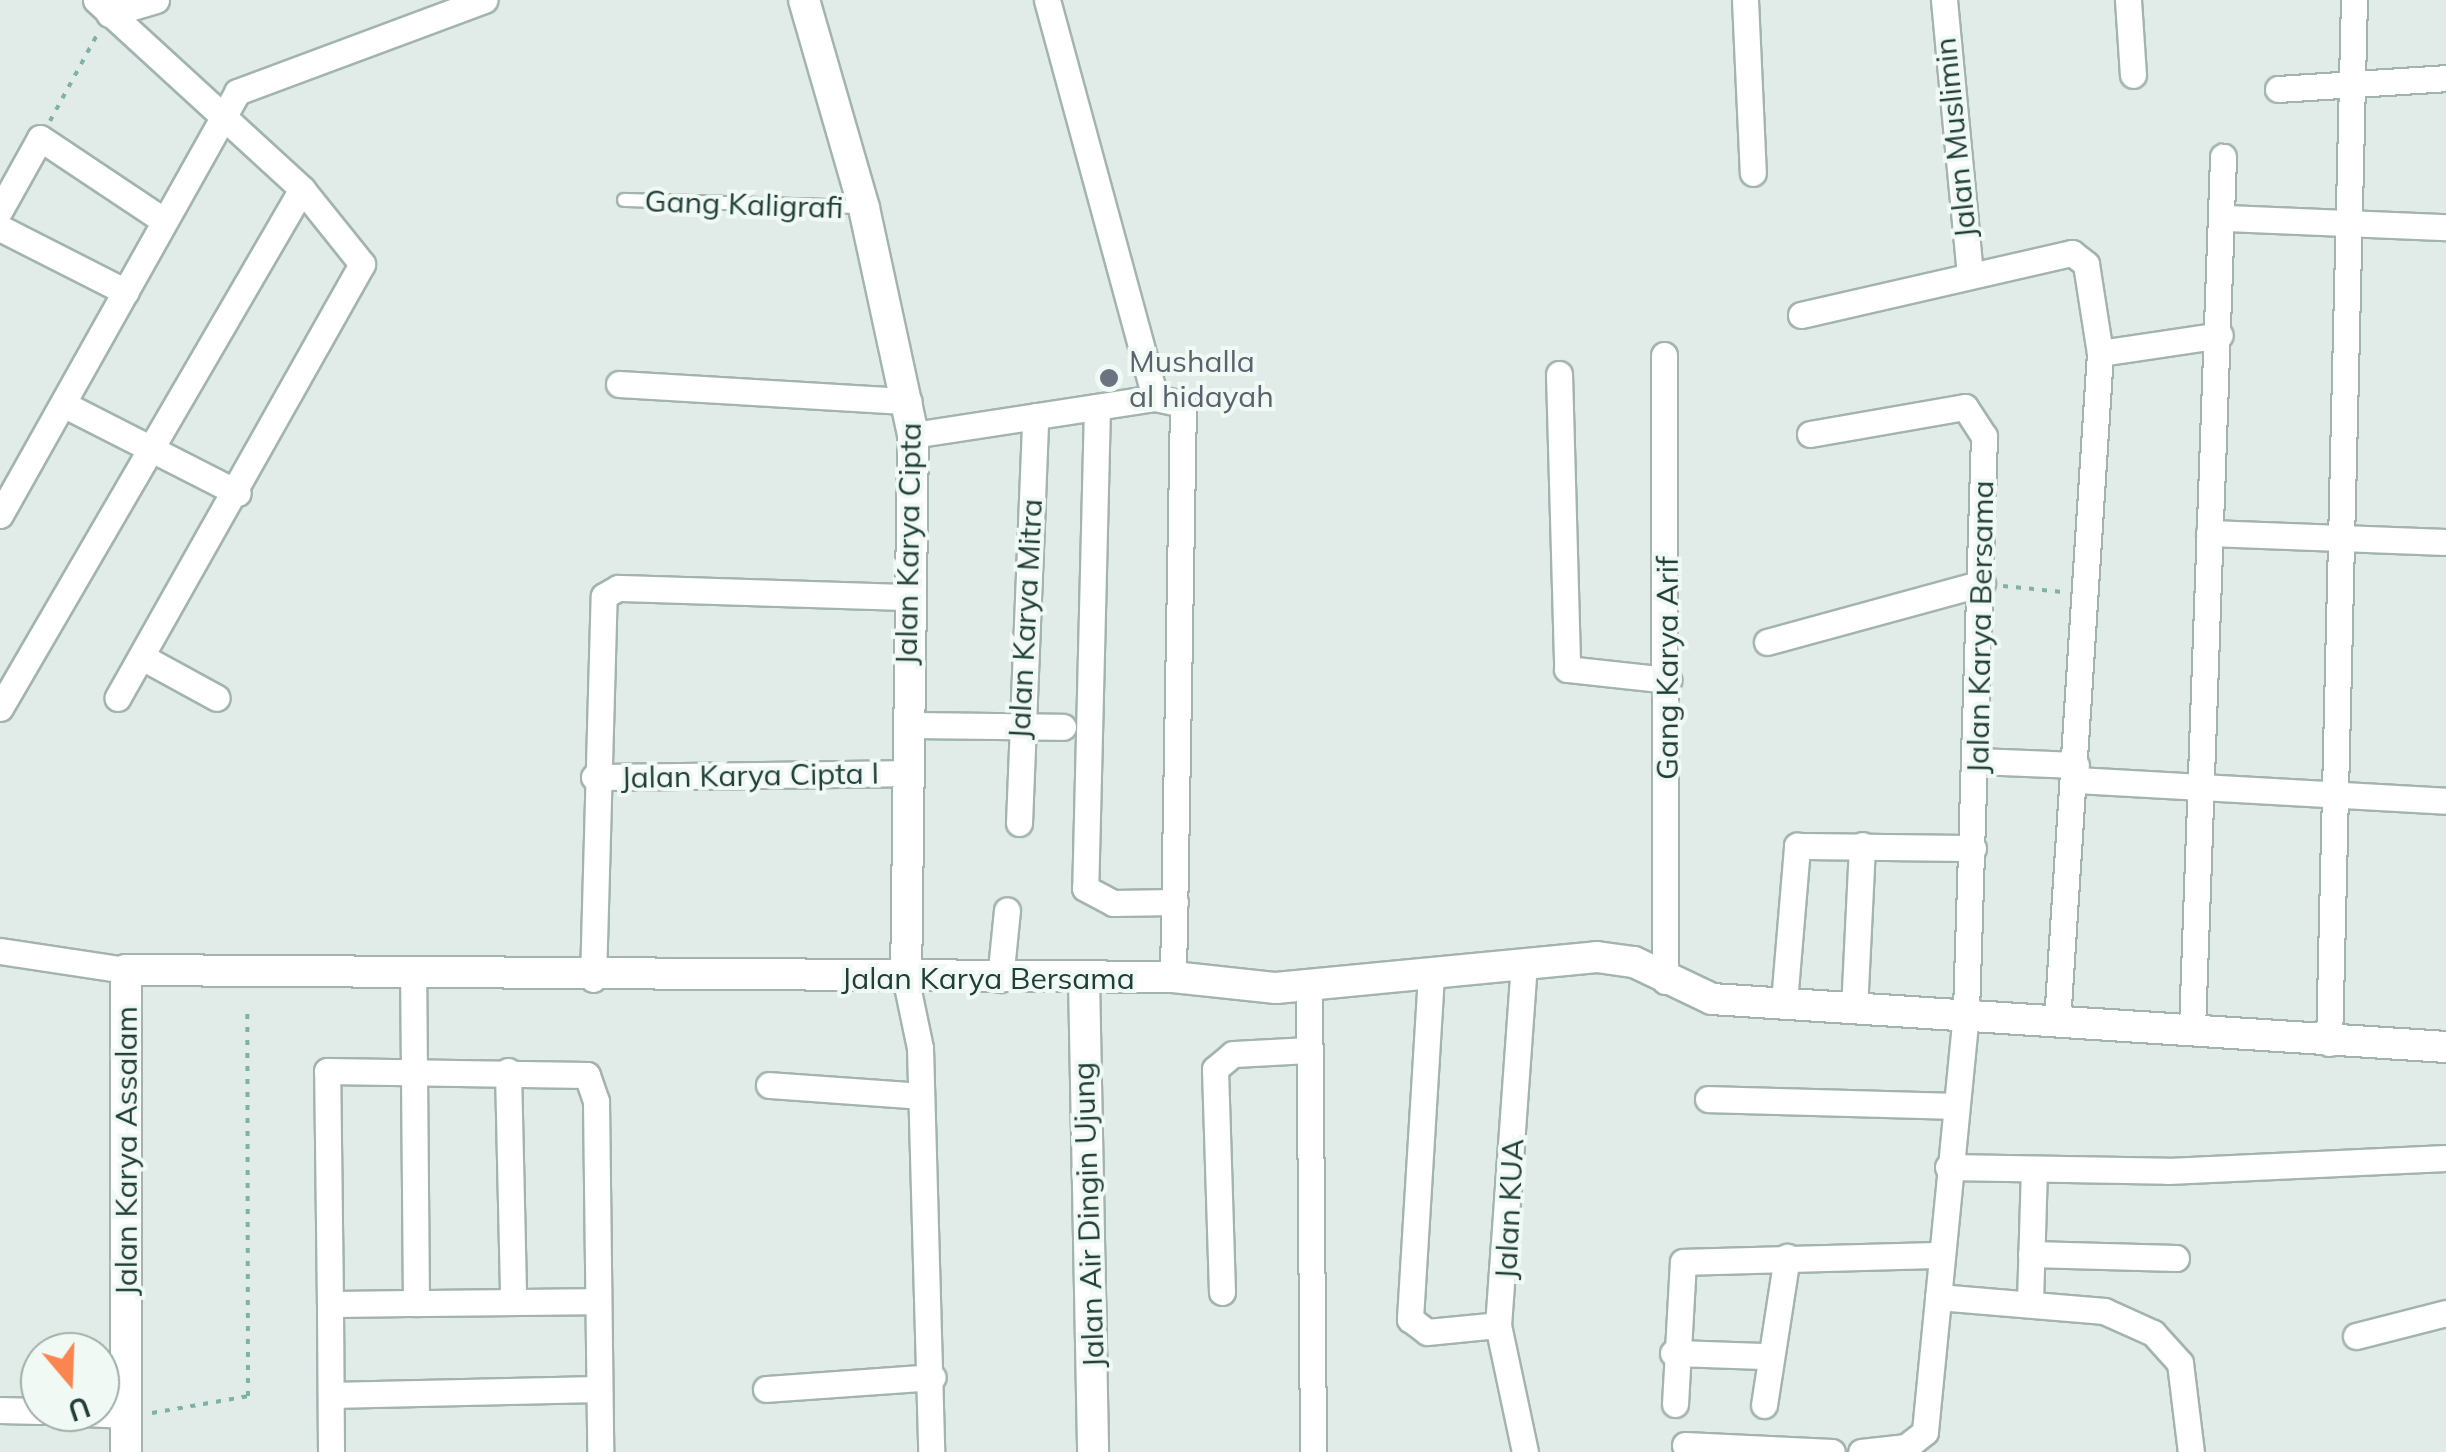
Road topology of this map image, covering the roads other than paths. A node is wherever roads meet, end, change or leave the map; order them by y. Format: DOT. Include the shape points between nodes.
graph roads {
  1 [pos="156,0"];
  2 [pos="484,0"];
  3 [pos="804,0"];
  4 [pos="1047,0"];
  5 [pos="1745,0"];
  6 [pos="1944,0"];
  7 [pos="2128,0"];
  8 [pos="2354,0"];
  9 [pos="103,7"];
  10 [pos="2133,75"];
  11 [pos="2359,78"];
  12 [pos="2446,78"];
  13 [pos="2278,89"];
  14 [pos="220,114"];
  15 [pos="2223,157"];
  16 [pos="1753,173"];
  17 [pos="302,188"];
  18 [pos="624,200"];
  19 [pos="864,208"];
  20 [pos="0,210"];
  21 [pos="2227,218"];
  22 [pos="163,220"];
  23 [pos="2355,227"];
  24 [pos="0,228"];
  25 [pos="2446,228"];
  26 [pos="1970,275"];
  27 [pos="126,292"];
  28 [pos="1801,315"];
  29 [pos="2220,335"];
  30 [pos="2100,353"];
  31 [pos="1664,355"];
  32 [pos="1558,374"];
  33 [pos="619,384"];
  34 [pos="1155,398"];
  35 [pos="909,401"];
  36 [pos="62,404"];
  37 [pos="1097,407"];
  38 [pos="1035,416"];
  39 [pos="913,434"];
  40 [pos="1810,434"];
  41 [pos="150,448"];
  42 [pos="238,493"];
  43 [pos="0,515"];
  44 [pos="2210,533"];
  45 [pos="2342,542"];
  46 [pos="2446,542"];
  47 [pos="1982,584"];
  48 [pos="908,597"];
  49 [pos="1767,642"];
  50 [pos="142,657"];
  51 [pos="1668,680"];
  52 [pos="117,698"];
  53 [pos="218,698"];
  54 [pos="0,708"];
  55 [pos="906,725"];
  56 [pos="1018,725"];
  57 [pos="1063,728"];
  58 [pos="1977,762"];
  59 [pos="2076,772"];
  60 [pos="907,773"];
  61 [pos="594,778"];
  62 [pos="2199,783"];
  63 [pos="2342,793"];
  64 [pos="2446,801"];
  65 [pos="1018,823"];
  66 [pos="1862,845"];
  67 [pos="1973,848"];
  68 [pos="1175,902"];
  69 [pos="1007,910"];
  70 [pos="0,952"];
  71 [pos="1524,964"];
  72 [pos="126,970"];
  73 [pos="1431,974"];
  74 [pos="413,977"];
  75 [pos="1172,977"];
  76 [pos="1084,978"];
  77 [pos="1000,979"];
  78 [pos="593,980"];
  79 [pos="906,981"];
  80 [pos="1665,981"];
  81 [pos="1309,985"];
  82 [pos="1784,1002"];
  83 [pos="1854,1010"];
  84 [pos="1966,1013"];
  85 [pos="2057,1022"];
  86 [pos="2192,1028"];
  87 [pos="2446,1035"];
  88 [pos="2330,1043"];
  89 [pos="2446,1047"];
  90 [pos="1310,1050"];
  91 [pos="413,1068"];
  92 [pos="508,1071"];
  93 [pos="768,1085"];
  94 [pos="921,1096"];
  95 [pos="1708,1100"];
  96 [pos="1954,1106"];
  97 [pos="2446,1158"];
  98 [pos="1948,1168"];
  99 [pos="2034,1170"];
  100 [pos="2031,1254"];
  101 [pos="1941,1255"];
  102 [pos="1788,1257"];
  103 [pos="2176,1258"];
  104 [pos="1222,1292"];
  105 [pos="1938,1297"];
  106 [pos="513,1300"];
  107 [pos="598,1301"];
  108 [pos="416,1302"];
  109 [pos="2030,1302"];
  110 [pos="330,1304"];
  111 [pos="2446,1313"];
  112 [pos="1498,1325"];
  113 [pos="2356,1336"];
  114 [pos="1673,1353"];
  115 [pos="1764,1356"];
  116 [pos="932,1377"];
  117 [pos="597,1389"];
  118 [pos="766,1389"];
  119 [pos="330,1395"];
  120 [pos="1676,1404"];
  121 [pos="1764,1405"];
  122 [pos="120,1416"];
  123 [pos="125,1416"];
  124 [pos="1685,1445"];
  125 [pos="126,1452"];
  126 [pos="331,1452"];
  127 [pos="600,1452"];
  128 [pos="931,1452"];
  129 [pos="1093,1452"];
  130 [pos="1313,1452"];
  131 [pos="1525,1452"];
  132 [pos="1832,1452"];
  133 [pos="1861,1452"];
  134 [pos="2191,1452"];
  1 -- 9 [label="street"];
  2 -- 14 [label="street" via="252,81"];
  3 -- 19 [label="street, Jalan Karya Cipta"];
  4 -- 34 [label="street"];
  5 -- 16 [label="street"];
  6 -- 26 [label="street, Jalan Muslimin"];
  7 -- 10 [label="street"];
  8 -- 11 [label="street"];
  9 -- 14 [label="street"];
  11 -- 12 [label="street"];
  11 -- 13 [label="street"];
  11 -- 23 [label="street"];
  14 -- 17 [label="street"];
  14 -- 22 [label="street"];
  15 -- 21 [label="street"];
  17 -- 41 [label="street"];
  17 -- 42 [label="street" via="359,254 362,270"];
  18 -- 19 [label="lane, Gang Kaligrafi"];
  19 -- 35 [label="street, Jalan Karya Cipta"];
  20 -- 22 [label="street" via="40,138"];
  21 -- 23 [label="street"];
  21 -- 29 [label="street"];
  22 -- 27 [label="street"];
  23 -- 25 [label="street"];
  23 -- 45 [label="street"];
  24 -- 27 [label="street"];
  26 -- 28 [label="street"];
  26 -- 30 [label="street" via="2083,258"];
  27 -- 36 [label="street"];
  29 -- 30 [label="street"];
  29 -- 44 [label="street"];
  30 -- 59 [label="street"];
  31 -- 51 [label="street, Gang Karya Arif"];
  32 -- 51 [label="street" via="1567,668"];
  33 -- 35 [label="street"];
  34 -- 37 [label="street"];
  34 -- 68 [label="street" via="1174,398 1185,413"];
  35 -- 39 [label="street, Jalan Karya Cipta"];
  36 -- 41 [label="street"];
  36 -- 43 [label="street"];
  37 -- 38 [label="street"];
  37 -- 68 [label="street" via="1085,888 1113,902"];
  38 -- 39 [label="street"];
  38 -- 56 [label="street, Jalan Karya Mitra"];
  39 -- 48 [label="street, Jalan Karya Cipta"];
  40 -- 47 [label="street, Jalan Karya Bersama" via="1965,407 1976,414 1984,436"];
  41 -- 42 [label="street"];
  41 -- 54 [label="street"];
  42 -- 50 [label="street"];
  44 -- 45 [label="street"];
  44 -- 62 [label="street"];
  45 -- 46 [label="street"];
  45 -- 63 [label="street"];
  47 -- 49 [label="street"];
  47 -- 58 [label="street, Jalan Karya Bersama"];
  48 -- 55 [label="street, Jalan Karya Cipta"];
  48 -- 61 [label="street" via="610,590"];
  50 -- 52 [label="street"];
  50 -- 53 [label="street"];
  51 -- 80 [label="street, Gang Karya Arif"];
  55 -- 56 [label="street"];
  55 -- 60 [label="street, Jalan Karya Cipta"];
  56 -- 57 [label="street"];
  56 -- 65 [label="street, Jalan Karya Mitra"];
  58 -- 59 [label="street"];
  58 -- 67 [label="street, Jalan Karya Bersama"];
  59 -- 62 [label="street"];
  59 -- 85 [label="street"];
  60 -- 61 [label="street, Jalan Karya Cipta I"];
  60 -- 79 [label="street, Jalan Karya Cipta"];
  61 -- 78 [label="street"];
  62 -- 63 [label="street"];
  62 -- 86 [label="street"];
  63 -- 64 [label="street"];
  63 -- 88 [label="street"];
  66 -- 67 [label="street"];
  66 -- 82 [label="street" via="1801,844 1791,854"];
  66 -- 83 [label="street"];
  67 -- 84 [label="street, Jalan Karya Bersama"];
  68 -- 75 [label="street"];
  69 -- 77 [label="street"];
  70 -- 72 [label="street, Jalan Karya Bersama"];
  71 -- 73 [label="street, Jalan Karya Bersama"];
  71 -- 80 [label="street, Jalan Karya Bersama" via="1634,962"];
  71 -- 112 [label="street, Jalan KUA"];
  72 -- 74 [label="street, Jalan Karya Bersama"];
  72 -- 123 [label="street, Jalan Karya Assalam"];
  73 -- 81 [label="street, Jalan Karya Bersama"];
  73 -- 112 [label="street" via="1410,1319 1427,1332"];
  74 -- 78 [label="street, Jalan Karya Bersama"];
  74 -- 91 [label="street"];
  75 -- 76 [label="street, Jalan Karya Bersama"];
  75 -- 81 [label="street, Jalan Karya Bersama"];
  76 -- 77 [label="street, Jalan Karya Bersama"];
  76 -- 129 [label="street, Jalan Air Dingin Ujung"];
  77 -- 79 [label="street, Jalan Karya Bersama"];
  78 -- 79 [label="street, Jalan Karya Bersama"];
  79 -- 94 [label="street"];
  80 -- 82 [label="street, Jalan Karya Bersama" via="1712,999"];
  81 -- 90 [label="street"];
  82 -- 83 [label="street, Jalan Karya Bersama"];
  83 -- 84 [label="street, Jalan Karya Bersama"];
  84 -- 85 [label="street, Jalan Karya Bersama"];
  84 -- 96 [label="street"];
  85 -- 86 [label="street, Jalan Karya Bersama"];
  86 -- 88 [label="street, Jalan Karya Bersama"];
  87 -- 89 [label="street"];
  88 -- 89 [label="street, Jalan Karya Bersama"];
  90 -- 104 [label="street" via="1233,1054 1215,1069"];
  90 -- 130 [label="street"];
  91 -- 92 [label="street"];
  91 -- 108 [label="street"];
  91 -- 110 [label="street" via="324,1074"];
  92 -- 106 [label="street"];
  92 -- 107 [label="street" via="592,1079"];
  93 -- 94 [label="street"];
  94 -- 116 [label="street"];
  95 -- 96 [label="street"];
  96 -- 98 [label="street"];
  97 -- 99 [label="street"];
  98 -- 99 [label="street"];
  98 -- 101 [label="street"];
  99 -- 100 [label="street"];
  100 -- 103 [label="street"];
  100 -- 109 [label="street"];
  101 -- 102 [label="street"];
  101 -- 105 [label="street"];
  102 -- 114 [label="street" via="1683,1262"];
  102 -- 115 [label="street"];
  105 -- 109 [label="street"];
  105 -- 133 [label="street" via="1925,1432 1906,1446"];
  106 -- 107 [label="street"];
  106 -- 108 [label="street"];
  107 -- 117 [label="street"];
  108 -- 110 [label="street"];
  109 -- 134 [label="street" via="2104,1312 2168,1346 2185,1380"];
  110 -- 119 [label="street"];
  111 -- 113 [label="street"];
  112 -- 131 [label="street, Jalan KUA"];
  114 -- 115 [label="street"];
  114 -- 120 [label="street"];
  115 -- 121 [label="street"];
  116 -- 118 [label="street"];
  116 -- 128 [label="street"];
  117 -- 119 [label="street"];
  117 -- 127 [label="street"];
  119 -- 126 [label="street"];
  122 -- 123 [label="street"];
  123 -- 125 [label="street, Jalan Karya Assalam"];
  124 -- 132 [label="street"];
}
